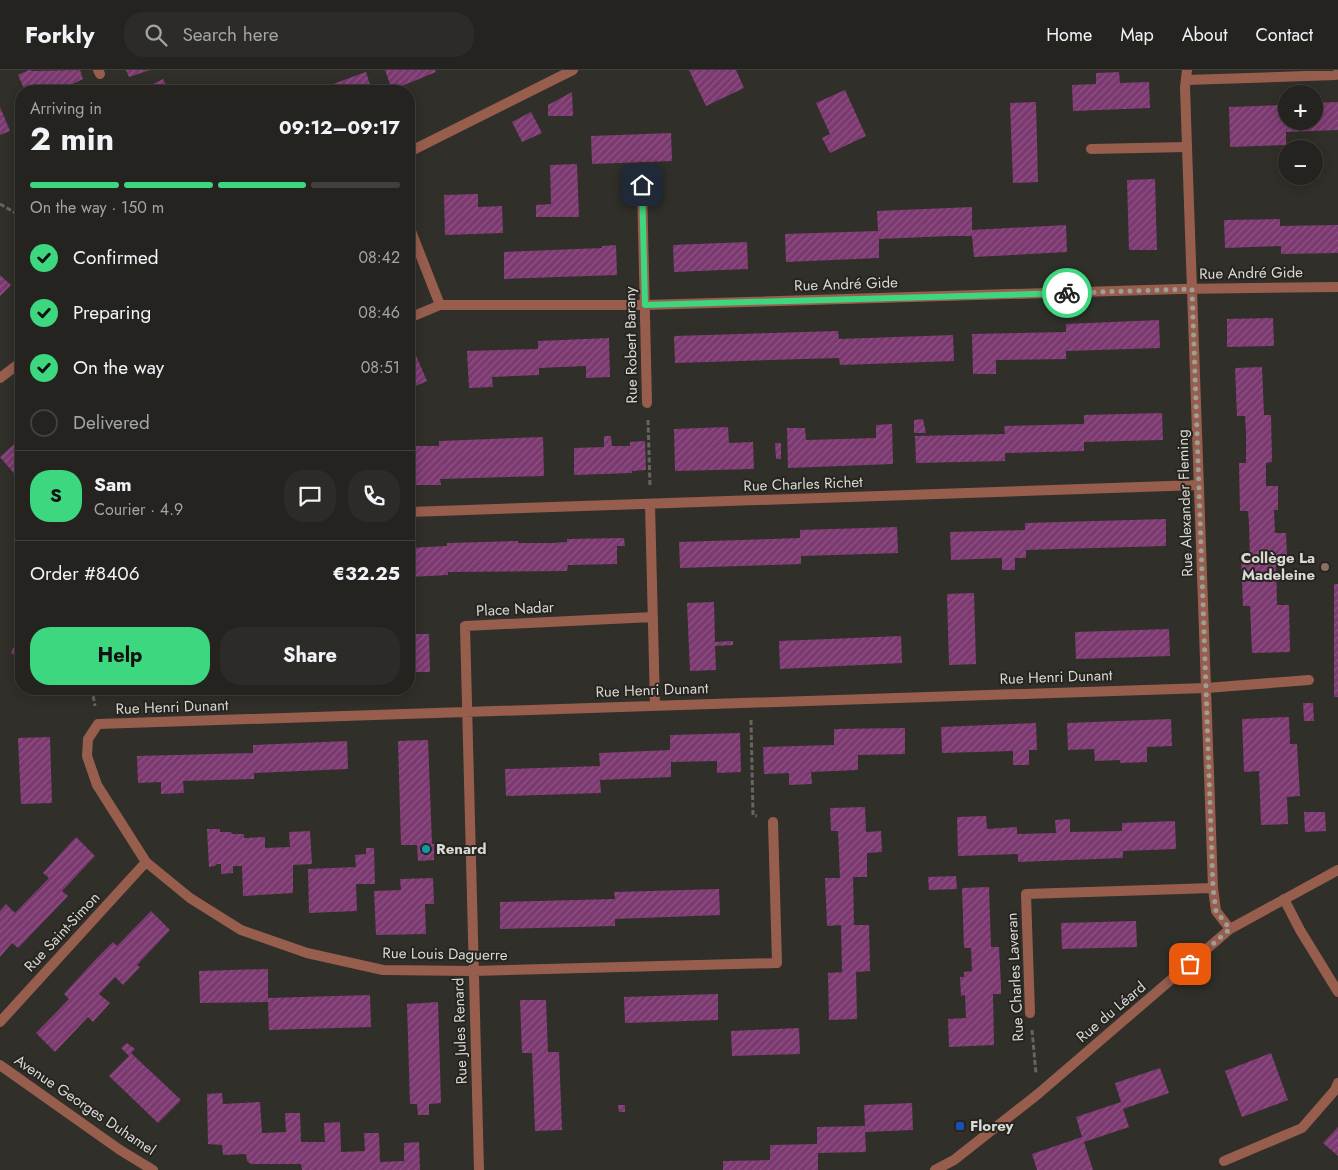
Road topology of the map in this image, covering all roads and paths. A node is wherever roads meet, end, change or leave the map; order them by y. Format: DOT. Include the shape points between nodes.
graph roads {
  1 [pos="572,70"];
  2 [pos="1338,72"];
  3 [pos="1187,75"];
  4 [pos="1187,147"];
  5 [pos="415,149"];
  6 [pos="1090,150"];
  7 [pos="642,185"];
  8 [pos="0,204"];
  9 [pos="15,213"];
  10 [pos="415,241"];
  11 [pos="1338,287"];
  12 [pos="1192,289"];
  13 [pos="440,305"];
  14 [pos="645,305"];
  15 [pos="415,315"];
  16 [pos="15,367"];
  17 [pos="0,378"];
  18 [pos="647,403"];
  19 [pos="1199,485"];
  20 [pos="650,504"];
  21 [pos="415,512"];
  22 [pos="653,617"];
  23 [pos="1309,680"];
  24 [pos="1206,688"];
  25 [pos="750,702"];
  26 [pos="656,705"];
  27 [pos="466,712"];
  28 [pos="98,724"];
  29 [pos="773,822"];
  30 [pos="146,862"];
  31 [pos="1338,870"];
  32 [pos="1213,888"];
  33 [pos="1284,899"];
  34 [pos="1230,929"];
  35 [pos="474,971"];
  36 [pos="1338,992"];
  37 [pos="1030,1013"];
  38 [pos="0,1022"];
  39 [pos="0,1065"];
  40 [pos="1338,1083"];
  41 [pos="1038,1094"];
  42 [pos="1224,1161"];
  43 [pos="153,1170"];
  44 [pos="479,1170"];
  45 [pos="935,1170"];
  1 -- 5 [label="street"];
  2 -- 3 [label="street" via="1336,75"];
  3 -- 4 [label="street, Rue Alexander Fleming"];
  4 -- 6 [label="street"];
  4 -- 12 [label="street, Rue Alexander Fleming"];
  7 -- 14 [label="street, Rue Robert Barany"];
  8 -- 9 [label="path"];
  10 -- 13 [label="street"];
  11 -- 12 [label="street, Rue André Gide"];
  12 -- 14 [label="street, Rue André Gide"];
  12 -- 19 [label="street, Rue Alexander Fleming"];
  13 -- 14 [label="street, Rue André Gide"];
  13 -- 15 [label="street"];
  14 -- 18 [label="street, Rue Robert Barany"];
  16 -- 17 [label="street"];
  18 -- 20 [label="path, Rue Robert Barany"];
  19 -- 20 [label="street, Rue Charles Richet"];
  19 -- 24 [label="street, Rue Alexander Fleming"];
  20 -- 21 [label="street, Rue Charles Richet"];
  20 -- 22 [label="street"];
  22 -- 26 [label="street"];
  22 -- 27 [label="street, Place Nadar" via="465,626"];
  23 -- 24 [label="street, Rue Henri Dunant"];
  24 -- 25 [label="street, Rue Henri Dunant"];
  24 -- 32 [label="street, Rue Alexander Fleming"];
  25 -- 26 [label="street, Rue Henri Dunant"];
  25 -- 29 [label="path" via="753,815"];
  26 -- 27 [label="street, Rue Henri Dunant"];
  27 -- 28 [label="street, Rue Henri Dunant"];
  27 -- 35 [label="street, Rue Jules Renard"];
  28 -- 30 [label="street, Rue Louis Daguerre" via="88,739 87,756 98,785"];
  29 -- 35 [label="street, Rue Louis Daguerre" via="778,963"];
  30 -- 35 [label="street, Rue Louis Daguerre" via="190,898 241,930 307,953 383,970"];
  30 -- 38 [label="street, Rue Saint-Simon"];
  31 -- 33 [label="street, Rue du Léard"];
  32 -- 34 [label="street, Rue Alexander Fleming" via="1216,911"];
  32 -- 37 [label="street, Rue Charles Laveran" via="1026,894"];
  33 -- 34 [label="street, Rue du Léard"];
  33 -- 36 [label="street"];
  34 -- 41 [label="street, Rue du Léard"];
  35 -- 44 [label="street, Rue Jules Renard"];
  37 -- 41 [label="path, Rue Charles Laveran"];
  39 -- 43 [label="street, Avenue Georges Duhamel"];
  40 -- 42 [label="street" via="1302,1128"];
  41 -- 45 [label="street, Rue du Léard" via="954,1160"];
}
